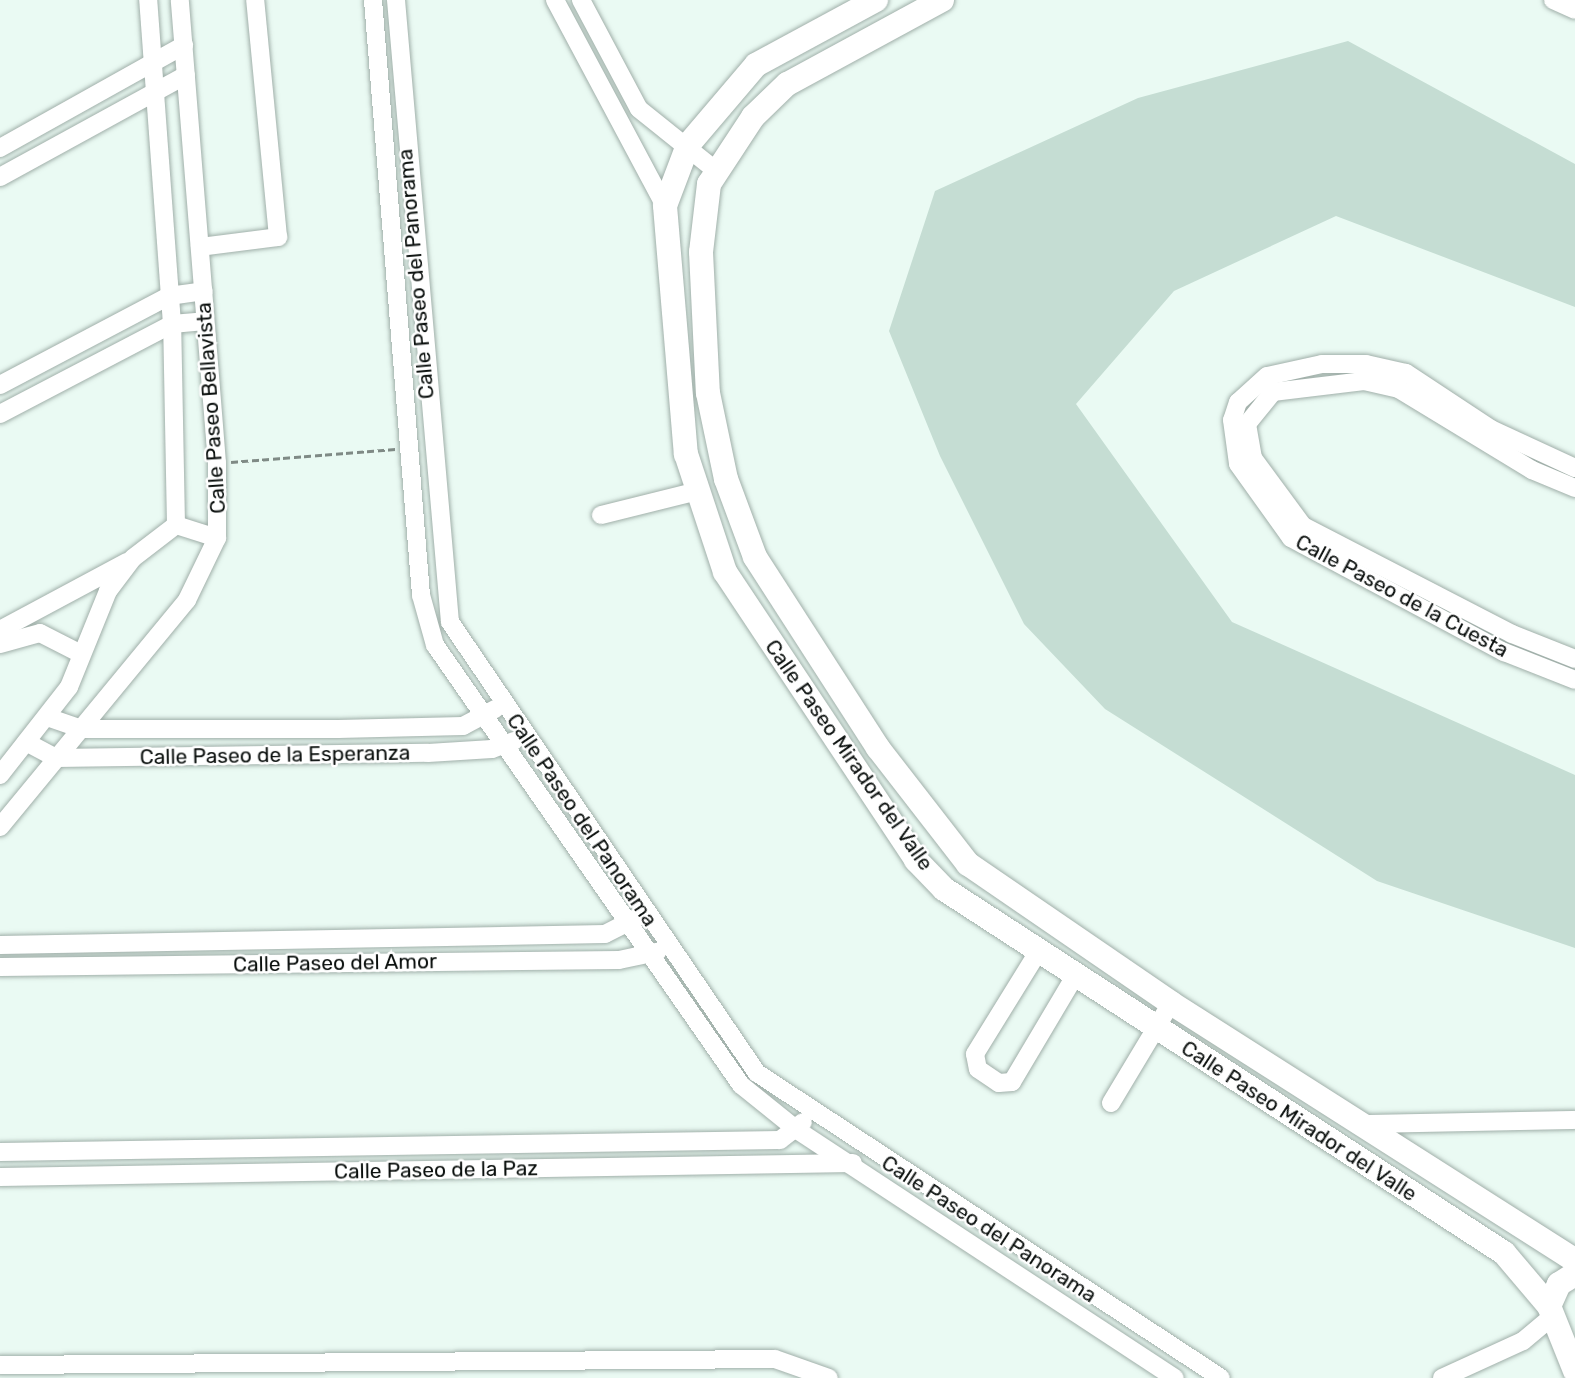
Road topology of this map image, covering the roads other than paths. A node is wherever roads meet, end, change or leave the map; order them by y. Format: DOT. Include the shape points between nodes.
graph roads {
  1 [pos="148,0"];
  2 [pos="180,0"];
  3 [pos="255,0"];
  4 [pos="373,0"];
  5 [pos="395,0"];
  6 [pos="555,0"];
  7 [pos="581,0"];
  8 [pos="876,0"];
  9 [pos="942,0"];
  10 [pos="1553,0"];
  11 [pos="910,8"];
  12 [pos="1575,10"];
  13 [pos="184,45"];
  14 [pos="153,61"];
  15 [pos="186,75"];
  16 [pos="155,92"];
  17 [pos="688,145"];
  18 [pos="0,148"];
  19 [pos="714,169"];
  20 [pos="0,177"];
  21 [pos="665,206"];
  22 [pos="200,247"];
  23 [pos="204,291"];
  24 [pos="169,296"];
  25 [pos="205,321"];
  26 [pos="172,324"];
  27 [pos="0,385"];
  28 [pos="0,414"];
  29 [pos="1486,435"];
  30 [pos="1245,461"];
  31 [pos="1575,468"];
  32 [pos="1575,488"];
  33 [pos="694,492"];
  34 [pos="601,515"];
  35 [pos="176,524"];
  36 [pos="217,538"];
  37 [pos="133,558"];
  38 [pos="0,630"];
  39 [pos="1512,634"];
  40 [pos="0,644"];
  41 [pos="1504,652"];
  42 [pos="79,653"];
  43 [pos="1575,659"];
  44 [pos="1575,680"];
  45 [pos="503,703"];
  46 [pos="485,716"];
  47 [pos="47,717"];
  48 [pos="81,729"];
  49 [pos="524,735"];
  50 [pos="26,742"];
  51 [pos="504,747"];
  52 [pos="878,748"];
  53 [pos="56,758"];
  54 [pos="852,766"];
  55 [pos="0,775"];
  56 [pos="0,827"];
  57 [pos="645,911"];
  58 [pos="627,924"];
  59 [pos="0,945"];
  60 [pos="667,946"];
  61 [pos="1038,952"];
  62 [pos="649,956"];
  63 [pos="0,967"];
  64 [pos="1075,975"];
  65 [pos="1171,1003"];
  66 [pos="1156,1029"];
  67 [pos="1111,1103"];
  68 [pos="809,1113"];
  69 [pos="1575,1121"];
  70 [pos="1365,1124"];
  71 [pos="797,1130"];
  72 [pos="863,1148"];
  73 [pos="0,1152"];
  74 [pos="852,1165"];
  75 [pos="0,1177"];
  76 [pos="1575,1260"];
  77 [pos="1575,1274"];
  78 [pos="1549,1312"];
  79 [pos="0,1365"];
  80 [pos="57,1371"];
  81 [pos="1575,1371"];
  82 [pos="830,1378"];
  83 [pos="1175,1378"];
  84 [pos="1221,1378"];
  85 [pos="1442,1378"];
  1 -- 14 [label="street, Calle Paseo Bellavista"];
  2 -- 13 [label="street, Calle Paseo Bellavista"];
  3 -- 22 [label="street" via="278,237"];
  4 -- 46 [label="street, Calle Paseo del Panorama" via="407,448 429,633"];
  5 -- 45 [label="street, Calle Paseo del Panorama" via="444,602 450,622"];
  6 -- 21 [label="street"];
  7 -- 17 [label="street" via="639,109"];
  8 -- 17 [label="street, Calle Paseo Mirador del Valle" via="756,65"];
  9 -- 11 [label="street, Calle Paseo Mirador del Valle"];
  10 -- 12 [label="street"];
  11 -- 19 [label="street, Calle Paseo Mirador del Valle" via="788,84"];
  13 -- 14 [label="street"];
  13 -- 15 [label="street, Calle Paseo Bellavista"];
  14 -- 16 [label="street, Calle Paseo Bellavista"];
  14 -- 18 [label="street"];
  15 -- 16 [label="street"];
  15 -- 22 [label="street, Calle Paseo Bellavista"];
  16 -- 20 [label="street"];
  16 -- 24 [label="street, Calle Paseo Bellavista"];
  17 -- 19 [label="street"];
  17 -- 21 [label="street, Calle Paseo Mirador del Valle"];
  19 -- 52 [label="street, Calle Paseo Mirador del Valle" via="703,207 701,252 708,393 726,479 755,557"];
  21 -- 33 [label="street, Calle Paseo Mirador del Valle" via="677,397"];
  22 -- 23 [label="street, Calle Paseo Bellavista"];
  23 -- 24 [label="street"];
  23 -- 25 [label="street, Calle Paseo Bellavista"];
  24 -- 26 [label="street, Calle Paseo Bellavista"];
  24 -- 27 [label="street"];
  25 -- 26 [label="street"];
  25 -- 36 [label="street, Calle Paseo Bellavista" via="217,463"];
  26 -- 28 [label="street"];
  26 -- 35 [label="street, Calle Paseo Bellavista"];
  29 -- 30 [label="street, Calle Paseo de la Cuesta" via="1406,373 1322,364 1267,376 1238,402 1232,420"];
  29 -- 31 [label="street, Calle Paseo de la Cuesta"];
  29 -- 32 [label="street, Calle Paseo de la Cuesta"];
  30 -- 39 [label="street, Calle Paseo de la Cuesta" via="1303,526"];
  30 -- 41 [label="street, Calle Paseo de la Cuesta" via="1291,538"];
  33 -- 34 [label="street"];
  33 -- 54 [label="street, Calle Paseo Mirador del Valle" via="725,572"];
  35 -- 36 [label="street"];
  35 -- 37 [label="street, Calle Paseo Bellavista"];
  36 -- 48 [label="street, Calle Paseo Bellavista" via="187,600"];
  37 -- 38 [label="street"];
  37 -- 42 [label="street, Calle Paseo Bellavista" via="108,591"];
  39 -- 41 [label="street"];
  39 -- 43 [label="street, Calle Paseo de la Cuesta"];
  40 -- 42 [label="street" via="40,633"];
  41 -- 44 [label="street, Calle Paseo de la Cuesta"];
  42 -- 47 [label="street, Calle Paseo Bellavista" via="69,687"];
  45 -- 46 [label="street, Calle Paseo de la Esperanza"];
  45 -- 49 [label="street, Calle Paseo del Panorama"];
  46 -- 48 [label="street, Calle Paseo de la Esperanza" via="450,726"];
  46 -- 51 [label="street, Calle Paseo del Panorama"];
  47 -- 48 [label="street, Calle Paseo de la Esperanza"];
  47 -- 50 [label="street, Calle Paseo Bellavista"];
  48 -- 53 [label="street, Calle Paseo Bellavista"];
  49 -- 51 [label="street, Calle Paseo de la Esperanza"];
  49 -- 57 [label="street, Calle Paseo del Panorama"];
  50 -- 53 [label="street, Calle Paseo de la Esperanza"];
  50 -- 55 [label="street, Calle Paseo Bellavista"];
  51 -- 53 [label="street, Calle Paseo de la Esperanza"];
  51 -- 58 [label="street, Calle Paseo del Panorama"];
  52 -- 54 [label="street"];
  52 -- 65 [label="street, Calle Paseo Mirador del Valle" via="968,864"];
  53 -- 56 [label="street, Calle Paseo Bellavista"];
  54 -- 61 [label="street, Calle Paseo Mirador del Valle" via="916,860 944,888"];
  57 -- 58 [label="street, Calle Paseo del Amor"];
  57 -- 60 [label="street, Calle Paseo del Panorama"];
  58 -- 59 [label="street, Calle Paseo del Amor" via="605,934"];
  58 -- 62 [label="street, Calle Paseo del Panorama"];
  60 -- 62 [label="street, Calle Paseo del Amor"];
  60 -- 68 [label="street, Calle Paseo del Panorama" via="741,1055"];
  61 -- 64 [label="street, Calle Paseo Mirador del Valle"];
  61 -- 64 [label="street" via="975,1054 978,1069 999,1083 1012,1082"];
  62 -- 63 [label="street, Calle Paseo del Amor"];
  62 -- 71 [label="street, Calle Paseo del Panorama" via="726,1069"];
  64 -- 66 [label="street, Calle Paseo Mirador del Valle"];
  65 -- 66 [label="street"];
  65 -- 70 [label="street, Calle Paseo Mirador del Valle"];
  66 -- 67 [label="street"];
  66 -- 78 [label="street, Calle Paseo Mirador del Valle" via="1504,1253"];
  68 -- 71 [label="street"];
  68 -- 72 [label="street, Calle Paseo del Panorama"];
  69 -- 70 [label="street"];
  70 -- 76 [label="street, Calle Paseo Mirador del Valle"];
  71 -- 73 [label="street, Calle Paseo de la Paz" via="780,1140"];
  71 -- 74 [label="street, Calle Paseo del Panorama"];
  72 -- 74 [label="street"];
  72 -- 84 [label="street, Calle Paseo del Panorama"];
  74 -- 75 [label="street, Calle Paseo de la Paz"];
  74 -- 83 [label="street, Calle Paseo del Panorama"];
  77 -- 78 [label="street" via="1559,1284"];
  78 -- 81 [label="street, Calle Paseo Mirador del Valle"];
  78 -- 85 [label="street" via="1522,1341"];
  79 -- 80 [label="street"];
  80 -- 82 [label="street" via="775,1359"];
}
